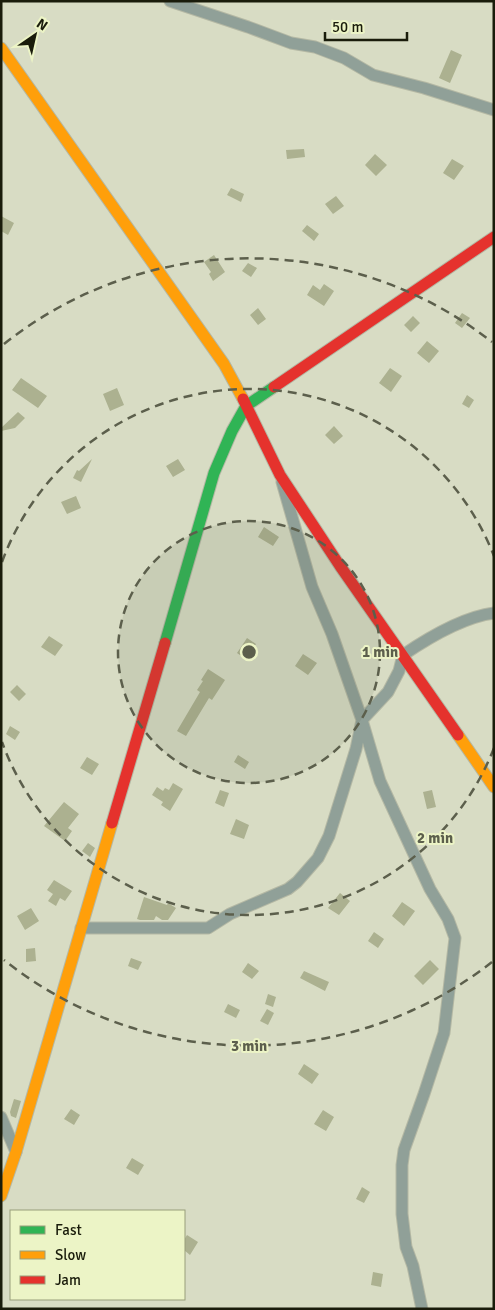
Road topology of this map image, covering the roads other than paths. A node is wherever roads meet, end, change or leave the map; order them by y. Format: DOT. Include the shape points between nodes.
graph roads {
  1 [pos="170,1"];
  2 [pos="1,48"];
  3 [pos="494,110"];
  4 [pos="494,237"];
  5 [pos="246,406"];
  6 [pos="280,475"];
  7 [pos="494,614"];
  8 [pos="403,655"];
  9 [pos="362,720"];
  10 [pos="494,787"];
  11 [pos="81,928"];
  12 [pos="1,1118"];
  13 [pos="16,1152"];
  14 [pos="1,1196"];
  15 [pos="422,1309"];
  1 -- 3 [label="street" via="291,43 315,47 344,58 373,75"];
  2 -- 5 [label="street" via="224,364"];
  4 -- 5 [label="street"];
  5 -- 6 [label="street"];
  5 -- 11 [label="street" via="214,473"];
  6 -- 8 [label="street"];
  6 -- 9 [label="street" via="312,587"];
  7 -- 8 [label="street" via="483,615 427,639"];
  8 -- 9 [label="street" via="388,692"];
  8 -- 10 [label="street"];
  9 -- 11 [label="street" via="329,836 318,858 288,889 230,914 208,928"];
  9 -- 15 [label="street" via="380,781 430,889 448,919 454,938 444,1033 403,1157 402,1214 406,1247"];
  11 -- 13 [label="street"];
  12 -- 13 [label="street"];
  13 -- 14 [label="street"];
}
